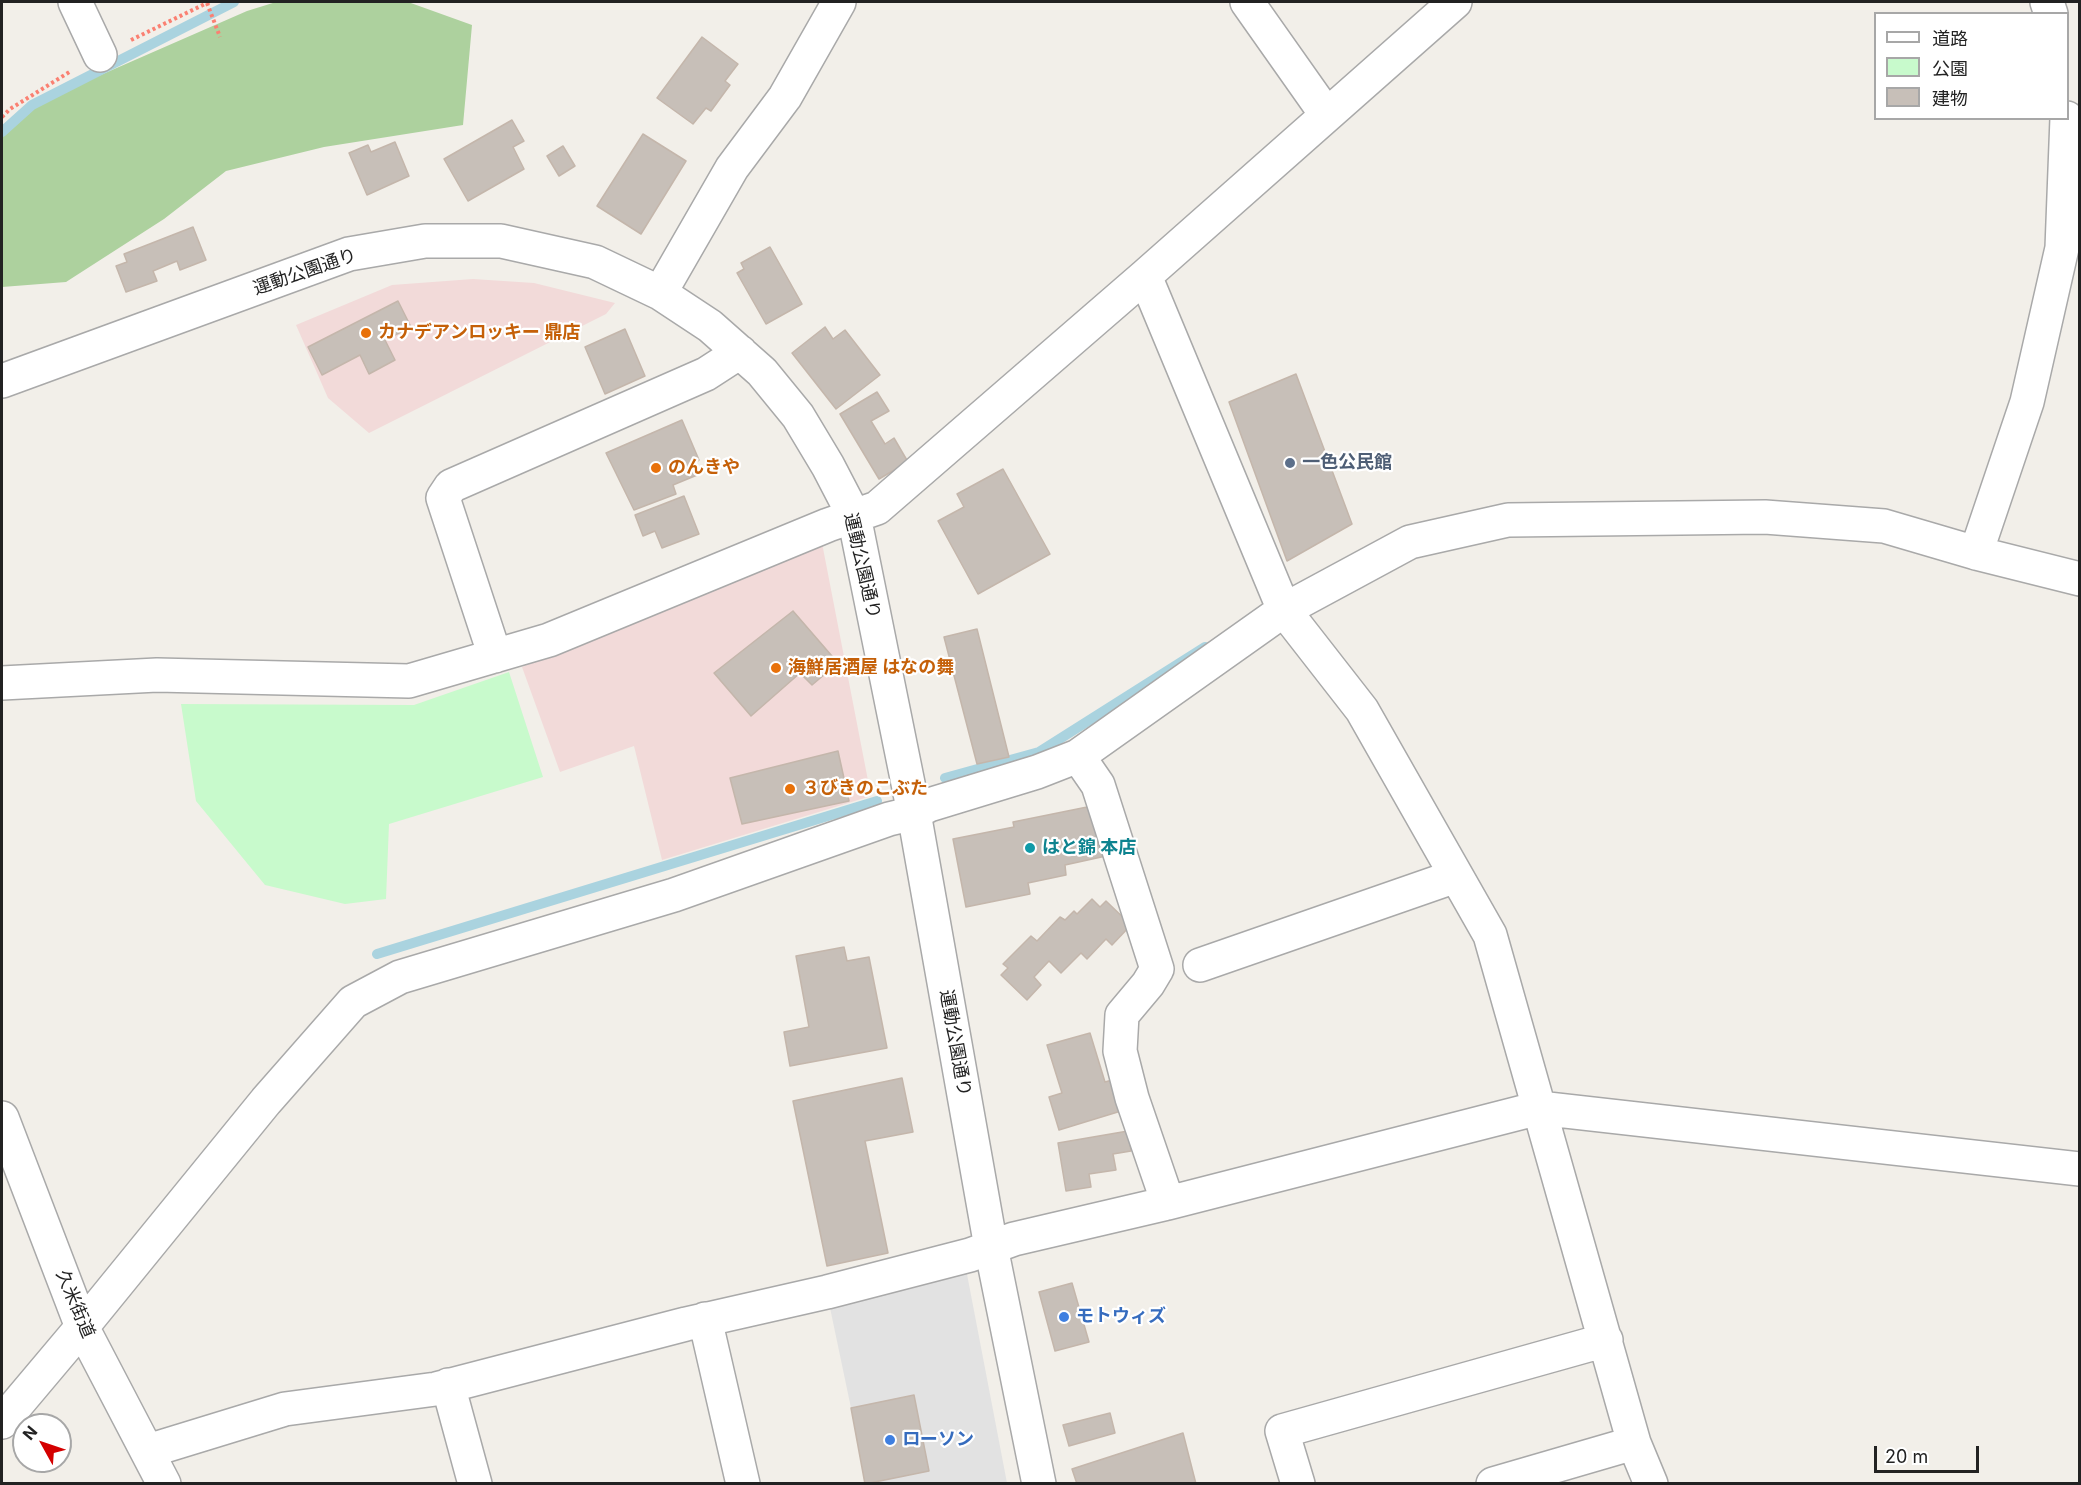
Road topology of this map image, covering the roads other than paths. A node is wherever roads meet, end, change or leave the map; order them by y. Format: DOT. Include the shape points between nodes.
graph roads {
  1 [pos="75,2"];
  2 [pos="839,2"];
  3 [pos="1247,2"];
  4 [pos="1455,2"];
  5 [pos="100,55"];
  6 [pos="1326,114"];
  7 [pos="2067,120"];
  8 [pos="1144,276"];
  9 [pos="660,293"];
  10 [pos="740,352"];
  11 [pos="2,381"];
  12 [pos="854,516"];
  13 [pos="1976,553"];
  14 [pos="2079,579"];
  15 [pos="1284,610"];
  16 [pos="495,656"];
  17 [pos="2,683"];
  18 [pos="1078,756"];
  19 [pos="914,813"];
  20 [pos="1456,876"];
  21 [pos="1200,965"];
  22 [pos="1539,1108"];
  23 [pos="2,1118"];
  24 [pos="2079,1169"];
  25 [pos="1168,1203"];
  26 [pos="991,1247"];
  27 [pos="705,1319"];
  28 [pos="82,1327"];
  29 [pos="1606,1340"];
  30 [pos="448,1385"];
  31 [pos="2,1422"];
  32 [pos="1634,1443"];
  33 [pos="148,1451"];
  34 [pos="164,1484"];
  35 [pos="475,1484"];
  36 [pos="743,1484"];
  37 [pos="1039,1484"];
  38 [pos="1298,1484"];
  39 [pos="1493,1484"];
  40 [pos="1651,1484"];
  1 -- 5 [label="street"];
  2 -- 9 [label="street" via="785,98 732,168"];
  3 -- 6 [label="street"];
  4 -- 6 [label="street"];
  6 -- 8 [label="street"];
  7 -- 13 [label="street" via="2062,248 2027,402"];
  8 -- 12 [label="street" via="877,508"];
  8 -- 15 [label="street"];
  9 -- 10 [label="street, 運動公園通り" via="710,326"];
  9 -- 11 [label="street, 運動公園通り" via="595,262 501,241 425,241 349,254"];
  10 -- 12 [label="street, 運動公園通り" via="798,416"];
  10 -- 16 [label="street" via="706,374 451,486 443,498"];
  12 -- 16 [label="street" via="549,640"];
  12 -- 19 [label="street, 運動公園通り"];
  13 -- 14 [label="street"];
  13 -- 15 [label="street" via="1884,526 1765,517 1508,520 1410,542"];
  15 -- 18 [label="street"];
  15 -- 20 [label="street" via="1362,710"];
  16 -- 17 [label="street" via="409,681 157,675"];
  18 -- 19 [label="street"];
  18 -- 25 [label="street" via="1098,785 1156,969 1122,1015 1120,1051"];
  19 -- 26 [label="street, 運動公園通り"];
  19 -- 28 [label="street" via="674,895 400,977 353,1002 266,1101"];
  20 -- 21 [label="street"];
  20 -- 22 [label="street" via="1490,935"];
  22 -- 24 [label="street"];
  22 -- 25 [label="street"];
  22 -- 29 [label="street"];
  23 -- 28 [label="street, 久米街道"];
  25 -- 26 [label="street"];
  26 -- 27 [label="street" via="827,1292"];
  26 -- 37 [label="street, 運動公園通り"];
  27 -- 30 [label="street"];
  27 -- 36 [label="street"];
  28 -- 31 [label="street"];
  28 -- 33 [label="street, 久米街道"];
  29 -- 32 [label="street"];
  29 -- 38 [label="street" via="1282,1431"];
  30 -- 33 [label="street" via="285,1409"];
  30 -- 35 [label="street"];
  32 -- 39 [label="street"];
  32 -- 40 [label="street"];
  33 -- 34 [label="street, 久米街道"];
}
